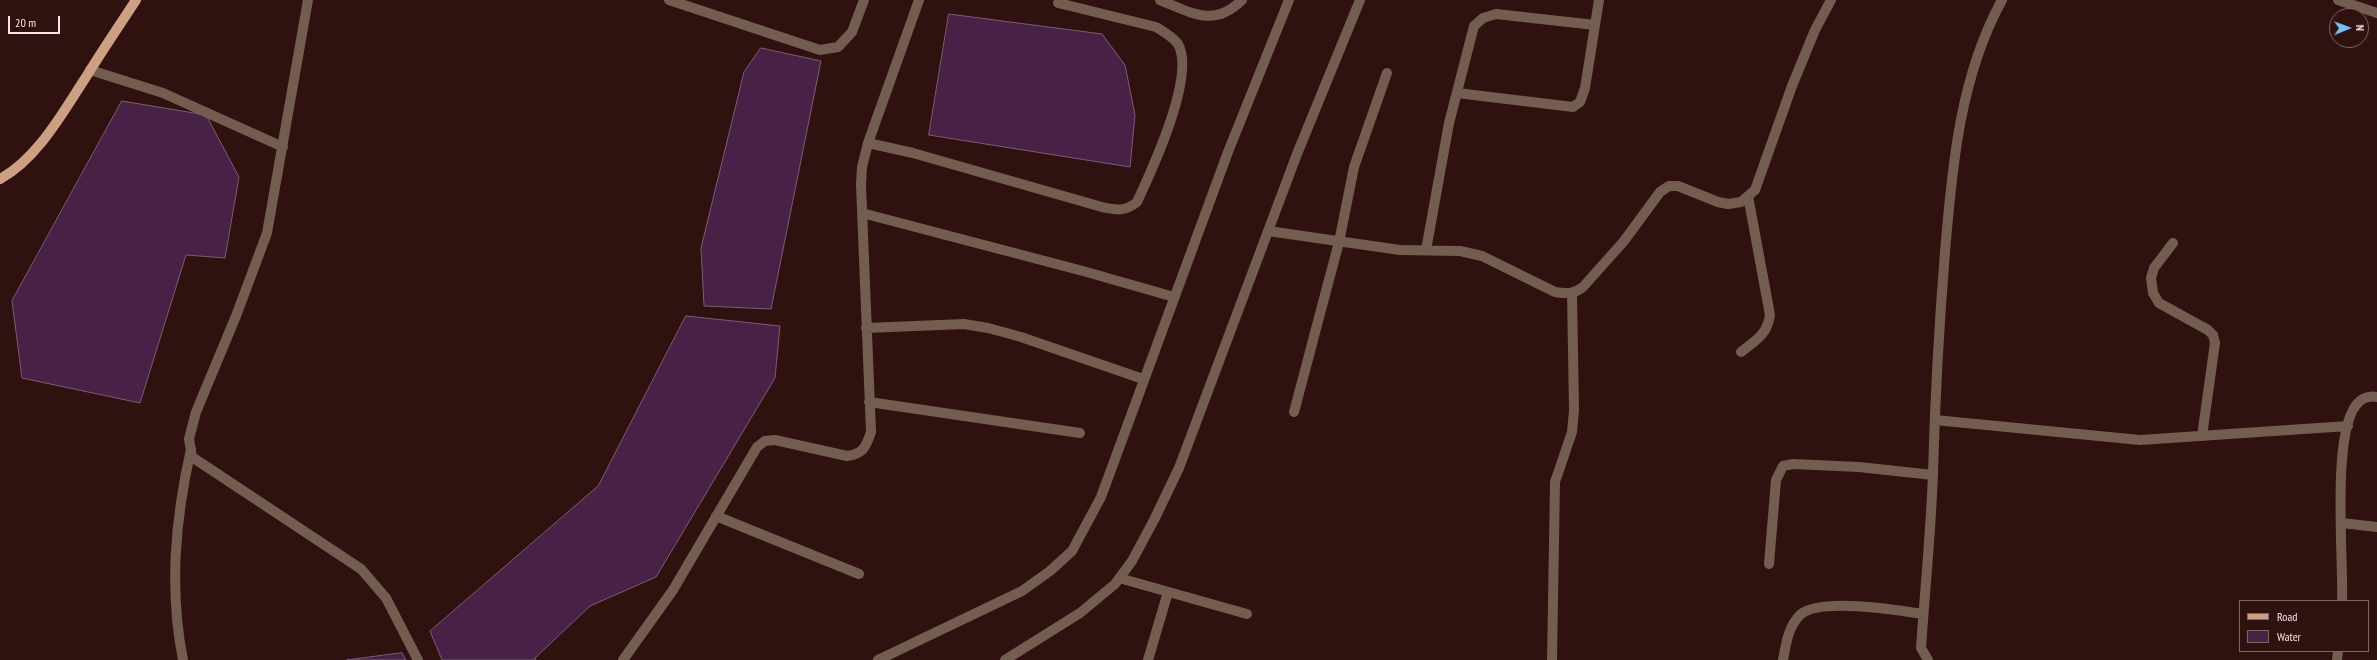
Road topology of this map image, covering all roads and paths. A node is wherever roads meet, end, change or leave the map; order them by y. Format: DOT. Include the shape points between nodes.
graph roads {
  1 [pos="136,0"];
  2 [pos="308,0"];
  3 [pos="669,0"];
  4 [pos="864,0"];
  5 [pos="919,0"];
  6 [pos="1160,0"];
  7 [pos="1242,0"];
  8 [pos="1289,0"];
  9 [pos="1360,0"];
  10 [pos="1598,0"];
  11 [pos="1831,0"];
  12 [pos="2002,0"];
  13 [pos="2338,0"];
  14 [pos="1058,2"];
  15 [pos="1185,5"];
  16 [pos="2377,13"];
  17 [pos="1595,26"];
  18 [pos="90,70"];
  19 [pos="1387,74"];
  20 [pos="1457,93"];
  21 [pos="868,144"];
  22 [pos="283,147"];
  23 [pos="0,179"];
  24 [pos="1748,196"];
  25 [pos="862,213"];
  26 [pos="1268,230"];
  27 [pos="1339,242"];
  28 [pos="2173,242"];
  29 [pos="1426,250"];
  30 [pos="1572,293"];
  31 [pos="1174,297"];
  32 [pos="866,328"];
  33 [pos="1741,352"];
  34 [pos="1143,379"];
  35 [pos="2377,397"];
  36 [pos="870,402"];
  37 [pos="1294,412"];
  38 [pos="1935,420"];
  39 [pos="2348,426"];
  40 [pos="1080,433"];
  41 [pos="2202,436"];
  42 [pos="191,450"];
  43 [pos="1933,476"];
  44 [pos="716,516"];
  45 [pos="2342,523"];
  46 [pos="2377,527"];
  47 [pos="1769,564"];
  48 [pos="859,574"];
  49 [pos="1119,578"];
  50 [pos="1168,592"];
  51 [pos="2342,600"];
  52 [pos="1247,614"];
  53 [pos="1923,614"];
  54 [pos="1921,648"];
  55 [pos="184,660"];
  56 [pos="418,660"];
  57 [pos="623,660"];
  58 [pos="878,660"];
  59 [pos="1005,660"];
  60 [pos="1148,660"];
  61 [pos="1552,660"];
  62 [pos="1783,660"];
  63 [pos="1919,660"];
  64 [pos="1928,660"];
  1 -- 18 [label="main road"];
  2 -- 22 [label="street"];
  3 -- 4 [label="street" via="820,50 838,47 852,32"];
  5 -- 21 [label="street"];
  6 -- 15 [label="street"];
  7 -- 15 [label="street" via="1234,8 1215,16 1195,15"];
  8 -- 31 [label="street" via="1228,152"];
  9 -- 26 [label="street"];
  10 -- 17 [label="street"];
  11 -- 24 [label="street" via="1815,30 1792,86 1755,190"];
  12 -- 38 [label="street" via="1988,24 1966,94 1954,171 1938,340"];
  13 -- 16 [label="street"];
  14 -- 21 [label="street" via="1156,27 1178,44 1183,63 1178,94 1161,151 1137,202 1132,207 1118,210 1102,207 913,153"];
  17 -- 20 [label="street" via="1496,14 1483,18 1474,26"];
  17 -- 20 [label="street" via="1585,88 1580,102 1573,107"];
  18 -- 22 [label="street" via="163,93"];
  18 -- 23 [label="main road" via="38,146 9,174"];
  19 -- 27 [label="street" via="1354,166"];
  20 -- 29 [label="street"];
  21 -- 25 [label="street" via="862,167"];
  22 -- 42 [label="street" via="267,233 242,304 196,412 189,439"];
  24 -- 30 [label="street" via="1741,202 1728,204 1678,186 1669,186 1660,192 1624,241 1583,287"];
  24 -- 33 [label="street" via="1770,315 1768,328 1762,336"];
  25 -- 31 [label="street"];
  25 -- 32 [label="street"];
  26 -- 27 [label="street"];
  26 -- 49 [label="street" via="1179,468 1154,520"];
  27 -- 29 [label="street" via="1400,250"];
  27 -- 37 [label="street"];
  28 -- 41 [label="street" via="2154,268 2151,278 2153,293 2159,303 2213,335 2215,343"];
  29 -- 30 [label="street" via="1460,251 1482,256 1555,292"];
  30 -- 61 [label="street" via="1574,410 1572,432 1555,482"];
  31 -- 34 [label="street"];
  32 -- 34 [label="street" via="964,324 988,328"];
  32 -- 36 [label="street"];
  34 -- 58 [label="street" via="1101,497 1072,551 1050,571 1022,590"];
  35 -- 39 [label="street" via="2360,400 2354,408"];
  36 -- 40 [label="street"];
  36 -- 44 [label="street" via="871,432 866,447 858,455 847,456 775,440 765,441 758,447"];
  38 -- 41 [label="street" via="2140,440"];
  38 -- 43 [label="street"];
  39 -- 41 [label="street"];
  39 -- 45 [label="street" via="2341,462"];
  42 -- 55 [label="street" via="180,499 175,583 177,627"];
  42 -- 56 [label="street" via="192,457 210,471 319,539 360,569 386,598"];
  43 -- 47 [label="street" via="1859,467 1793,464 1783,466 1776,480"];
  43 -- 53 [label="street"];
  44 -- 48 [label="street"];
  44 -- 57 [label="street" via="673,590"];
  45 -- 46 [label="street"];
  45 -- 51 [label="street"];
  49 -- 50 [label="street"];
  49 -- 59 [label="street" via="1080,613"];
  50 -- 52 [label="street"];
  50 -- 60 [label="street"];
  53 -- 54 [label="street"];
  53 -- 62 [label="street" via="1876,607 1839,606 1813,610 1801,614 1793,624"];
  54 -- 63 [label="street"];
  54 -- 64 [label="street"];
}
